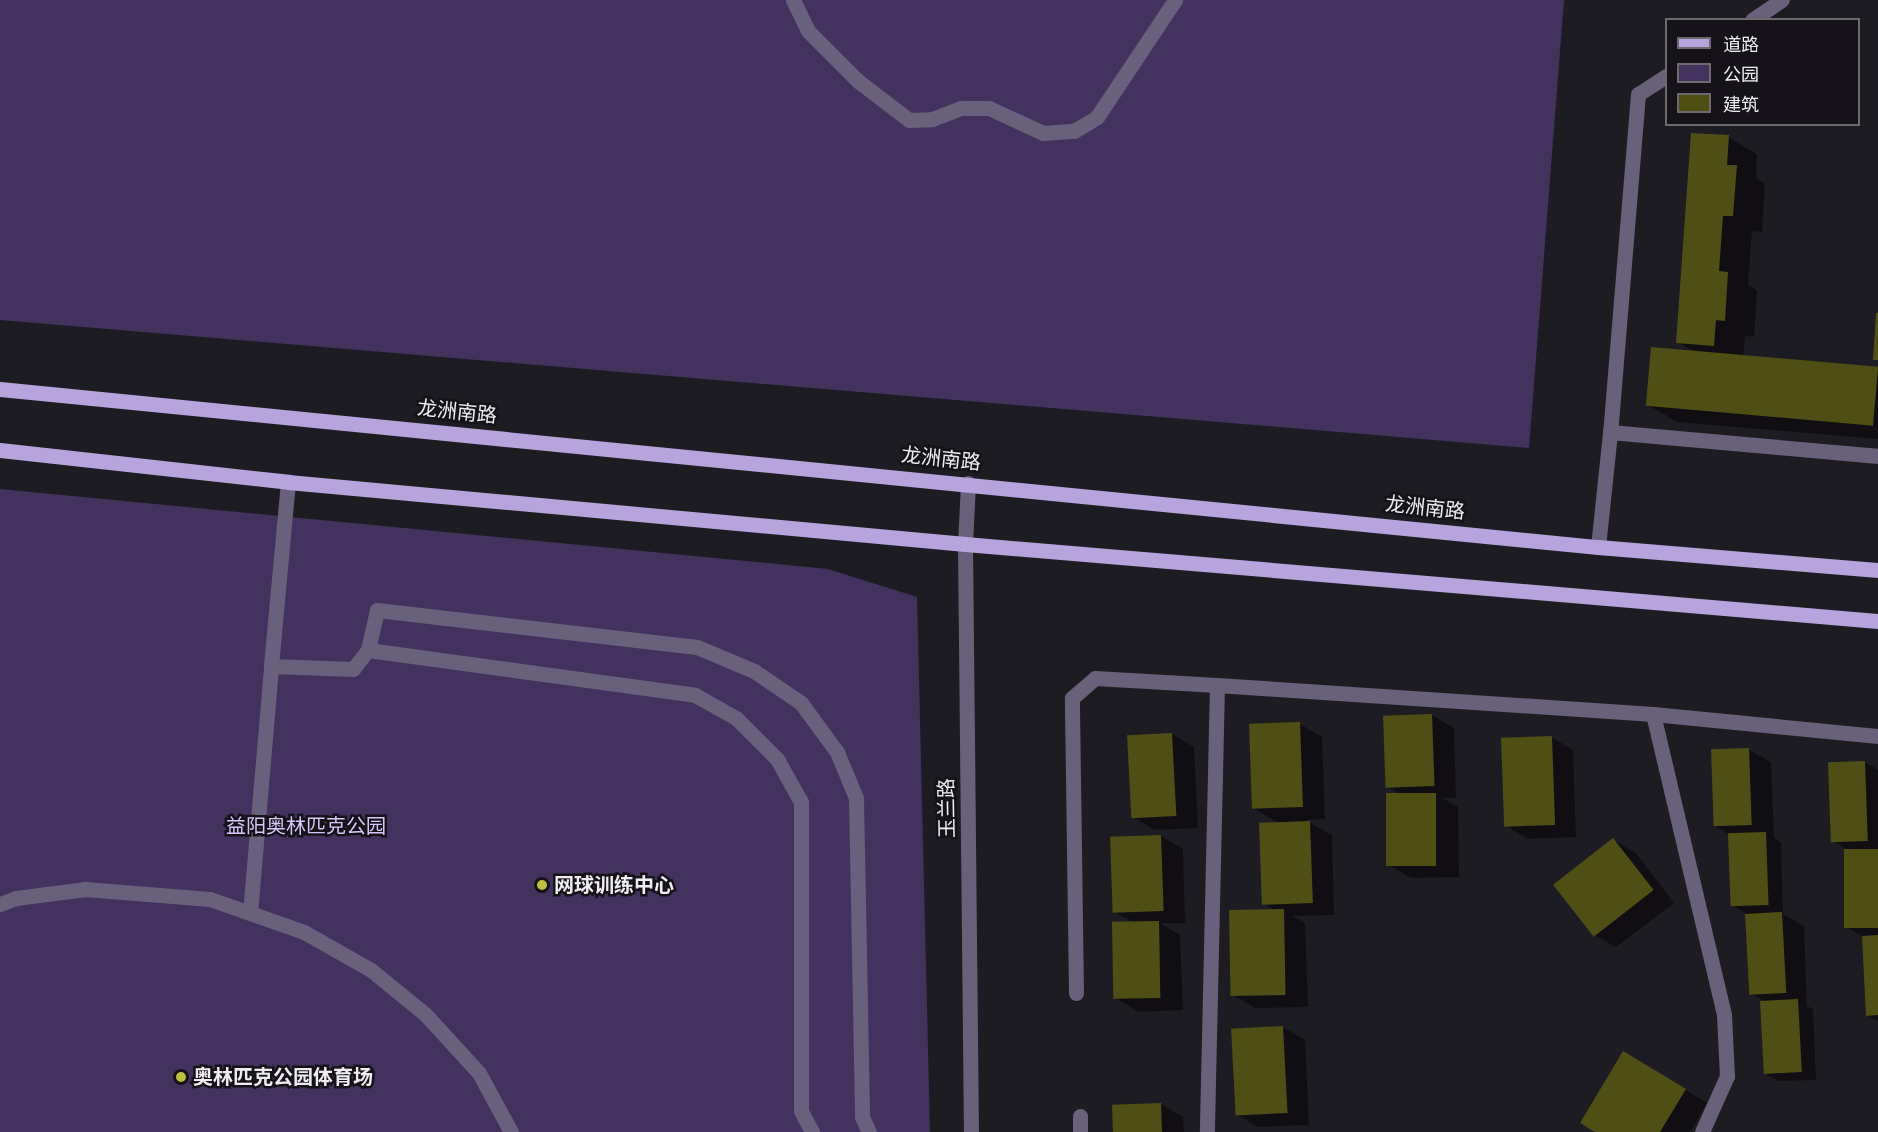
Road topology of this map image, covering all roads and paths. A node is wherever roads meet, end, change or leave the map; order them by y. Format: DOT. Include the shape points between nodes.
graph roads {
  1 [pos="793,0"];
  2 [pos="1175,0"];
  3 [pos="1782,0"];
  4 [pos="1755,18"];
  5 [pos="1665,77"];
  6 [pos="0,389"];
  7 [pos="1610,432"];
  8 [pos="0,450"];
  9 [pos="1878,456"];
  10 [pos="288,482"];
  11 [pos="968,483"];
  12 [pos="965,544"];
  13 [pos="1598,547"];
  14 [pos="1878,570"];
  15 [pos="1878,621"];
  16 [pos="368,650"];
  17 [pos="271,666"];
  18 [pos="1217,685"];
  19 [pos="1653,714"];
  20 [pos="1878,736"];
  21 [pos="0,904"];
  22 [pos="250,913"];
  23 [pos="1076,993"];
  24 [pos="511,1132"];
  25 [pos="812,1132"];
  26 [pos="869,1132"];
  27 [pos="970,1132"];
  28 [pos="1207,1132"];
  29 [pos="1702,1132"];
  1 -- 2 [label="street" via="808,31 858,81 909,120 932,119 961,108 989,108 1043,133 1074,131 1097,117"];
  3 -- 4 [label="street"];
  5 -- 7 [label="street" via="1638,94"];
  6 -- 11 [label="main road, 龙洲南路"];
  7 -- 9 [label="street"];
  7 -- 13 [label="street"];
  8 -- 10 [label="main road"];
  10 -- 12 [label="main road"];
  10 -- 17 [label="street"];
  11 -- 12 [label="street, 玉兰路"];
  11 -- 13 [label="main road, 龙洲南路"];
  12 -- 15 [label="main road"];
  12 -- 27 [label="street, 玉兰路"];
  13 -- 14 [label="main road, 龙洲南路"];
  16 -- 17 [label="street" via="353,669"];
  16 -- 25 [label="street" via="695,695 736,718 777,759 801,802 801,1111"];
  16 -- 26 [label="street" via="376,610 697,647 754,671 801,704 837,752 856,798 862,1117"];
  17 -- 22 [label="street"];
  18 -- 19 [label="street"];
  18 -- 23 [label="street" via="1095,678 1072,698"];
  18 -- 28 [label="street"];
  19 -- 20 [label="street"];
  19 -- 29 [label="street" via="1725,1015 1727,1076"];
  21 -- 22 [label="street" via="16,898 85,889 210,899"];
  22 -- 24 [label="street" via="304,932 371,970 425,1014 479,1073"];
}
